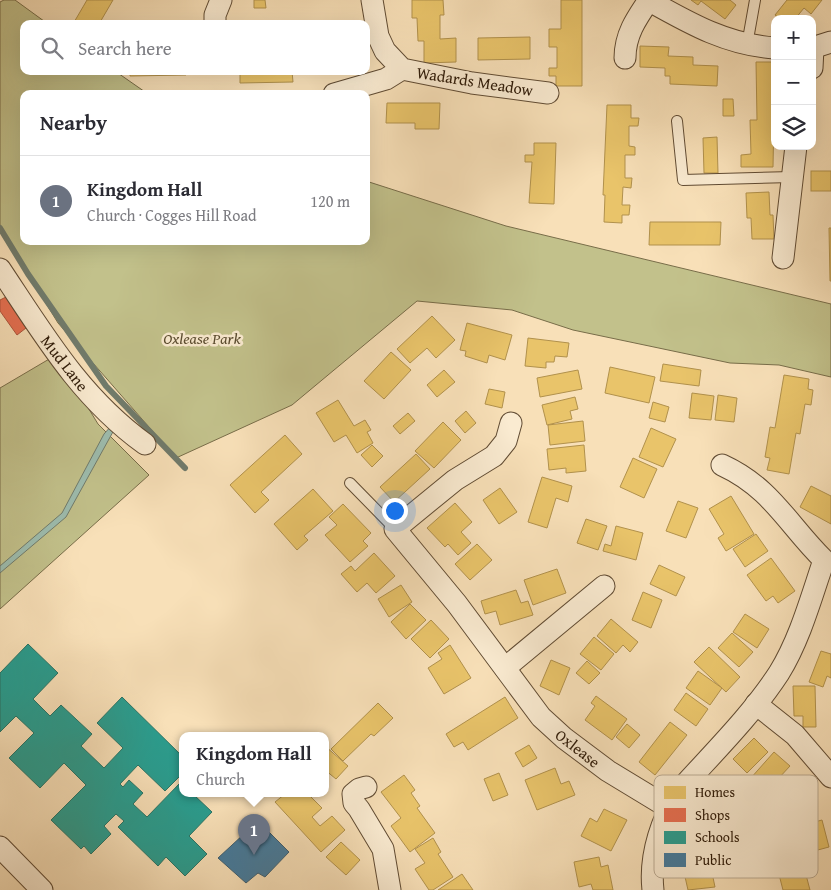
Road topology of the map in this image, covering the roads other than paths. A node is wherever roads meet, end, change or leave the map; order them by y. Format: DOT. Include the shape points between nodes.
graph roads {
  1 [pos="221,0"];
  2 [pos="372,0"];
  3 [pos="648,0"];
  4 [pos="755,0"];
  5 [pos="215,20"];
  6 [pos="747,46"];
  7 [pos="771,48"];
  8 [pos="625,58"];
  9 [pos="402,69"];
  10 [pos="348,90"];
  11 [pos="548,93"];
  12 [pos="677,120"];
  13 [pos="795,150"];
  14 [pos="792,177"];
  15 [pos="783,258"];
  16 [pos="0,269"];
  17 [pos="511,423"];
  18 [pos="145,444"];
  19 [pos="722,465"];
  20 [pos="350,483"];
  21 [pos="395,529"];
  22 [pos="828,560"];
  23 [pos="604,586"];
  24 [pos="505,668"];
  25 [pos="756,704"];
  26 [pos="693,775"];
  27 [pos="831,777"];
  28 [pos="366,786"];
  29 [pos="654,799"];
  30 [pos="0,847"];
  31 [pos="654,856"];
  32 [pos="42,890"];
  33 [pos="390,890"];
  34 [pos="653,890"];
  1 -- 5 [label="street"];
  2 -- 9 [label="street, Wadards Meadow" via="378,36 385,50"];
  3 -- 6 [label="street" via="718,37"];
  3 -- 8 [label="street" via="629,31"];
  4 -- 6 [label="lane"];
  6 -- 7 [label="street"];
  9 -- 10 [label="street, Wadards Meadow" via="386,79"];
  9 -- 11 [label="street, Wadards Meadow"];
  12 -- 14 [label="lane" via="683,180"];
  13 -- 14 [label="street"];
  14 -- 15 [label="street"];
  16 -- 18 [label="street, Mud Lane" via="47,342 87,394"];
  17 -- 21 [label="street" via="506,441 494,456 455,480"];
  19 -- 22 [label="street" via="766,494"];
  20 -- 21 [label="lane, Oxlease"];
  21 -- 24 [label="street, Oxlease"];
  22 -- 25 [label="street" via="779,672"];
  23 -- 24 [label="street"];
  24 -- 29 [label="street, Oxlease" via="541,717 564,738 608,771"];
  25 -- 26 [label="street"];
  25 -- 27 [label="street" via="794,735"];
  28 -- 33 [label="street" via="353,794 354,803 360,808 382,850"];
  30 -- 32 [label="street"];
  31 -- 34 [label="street" via="651,865"];
}
